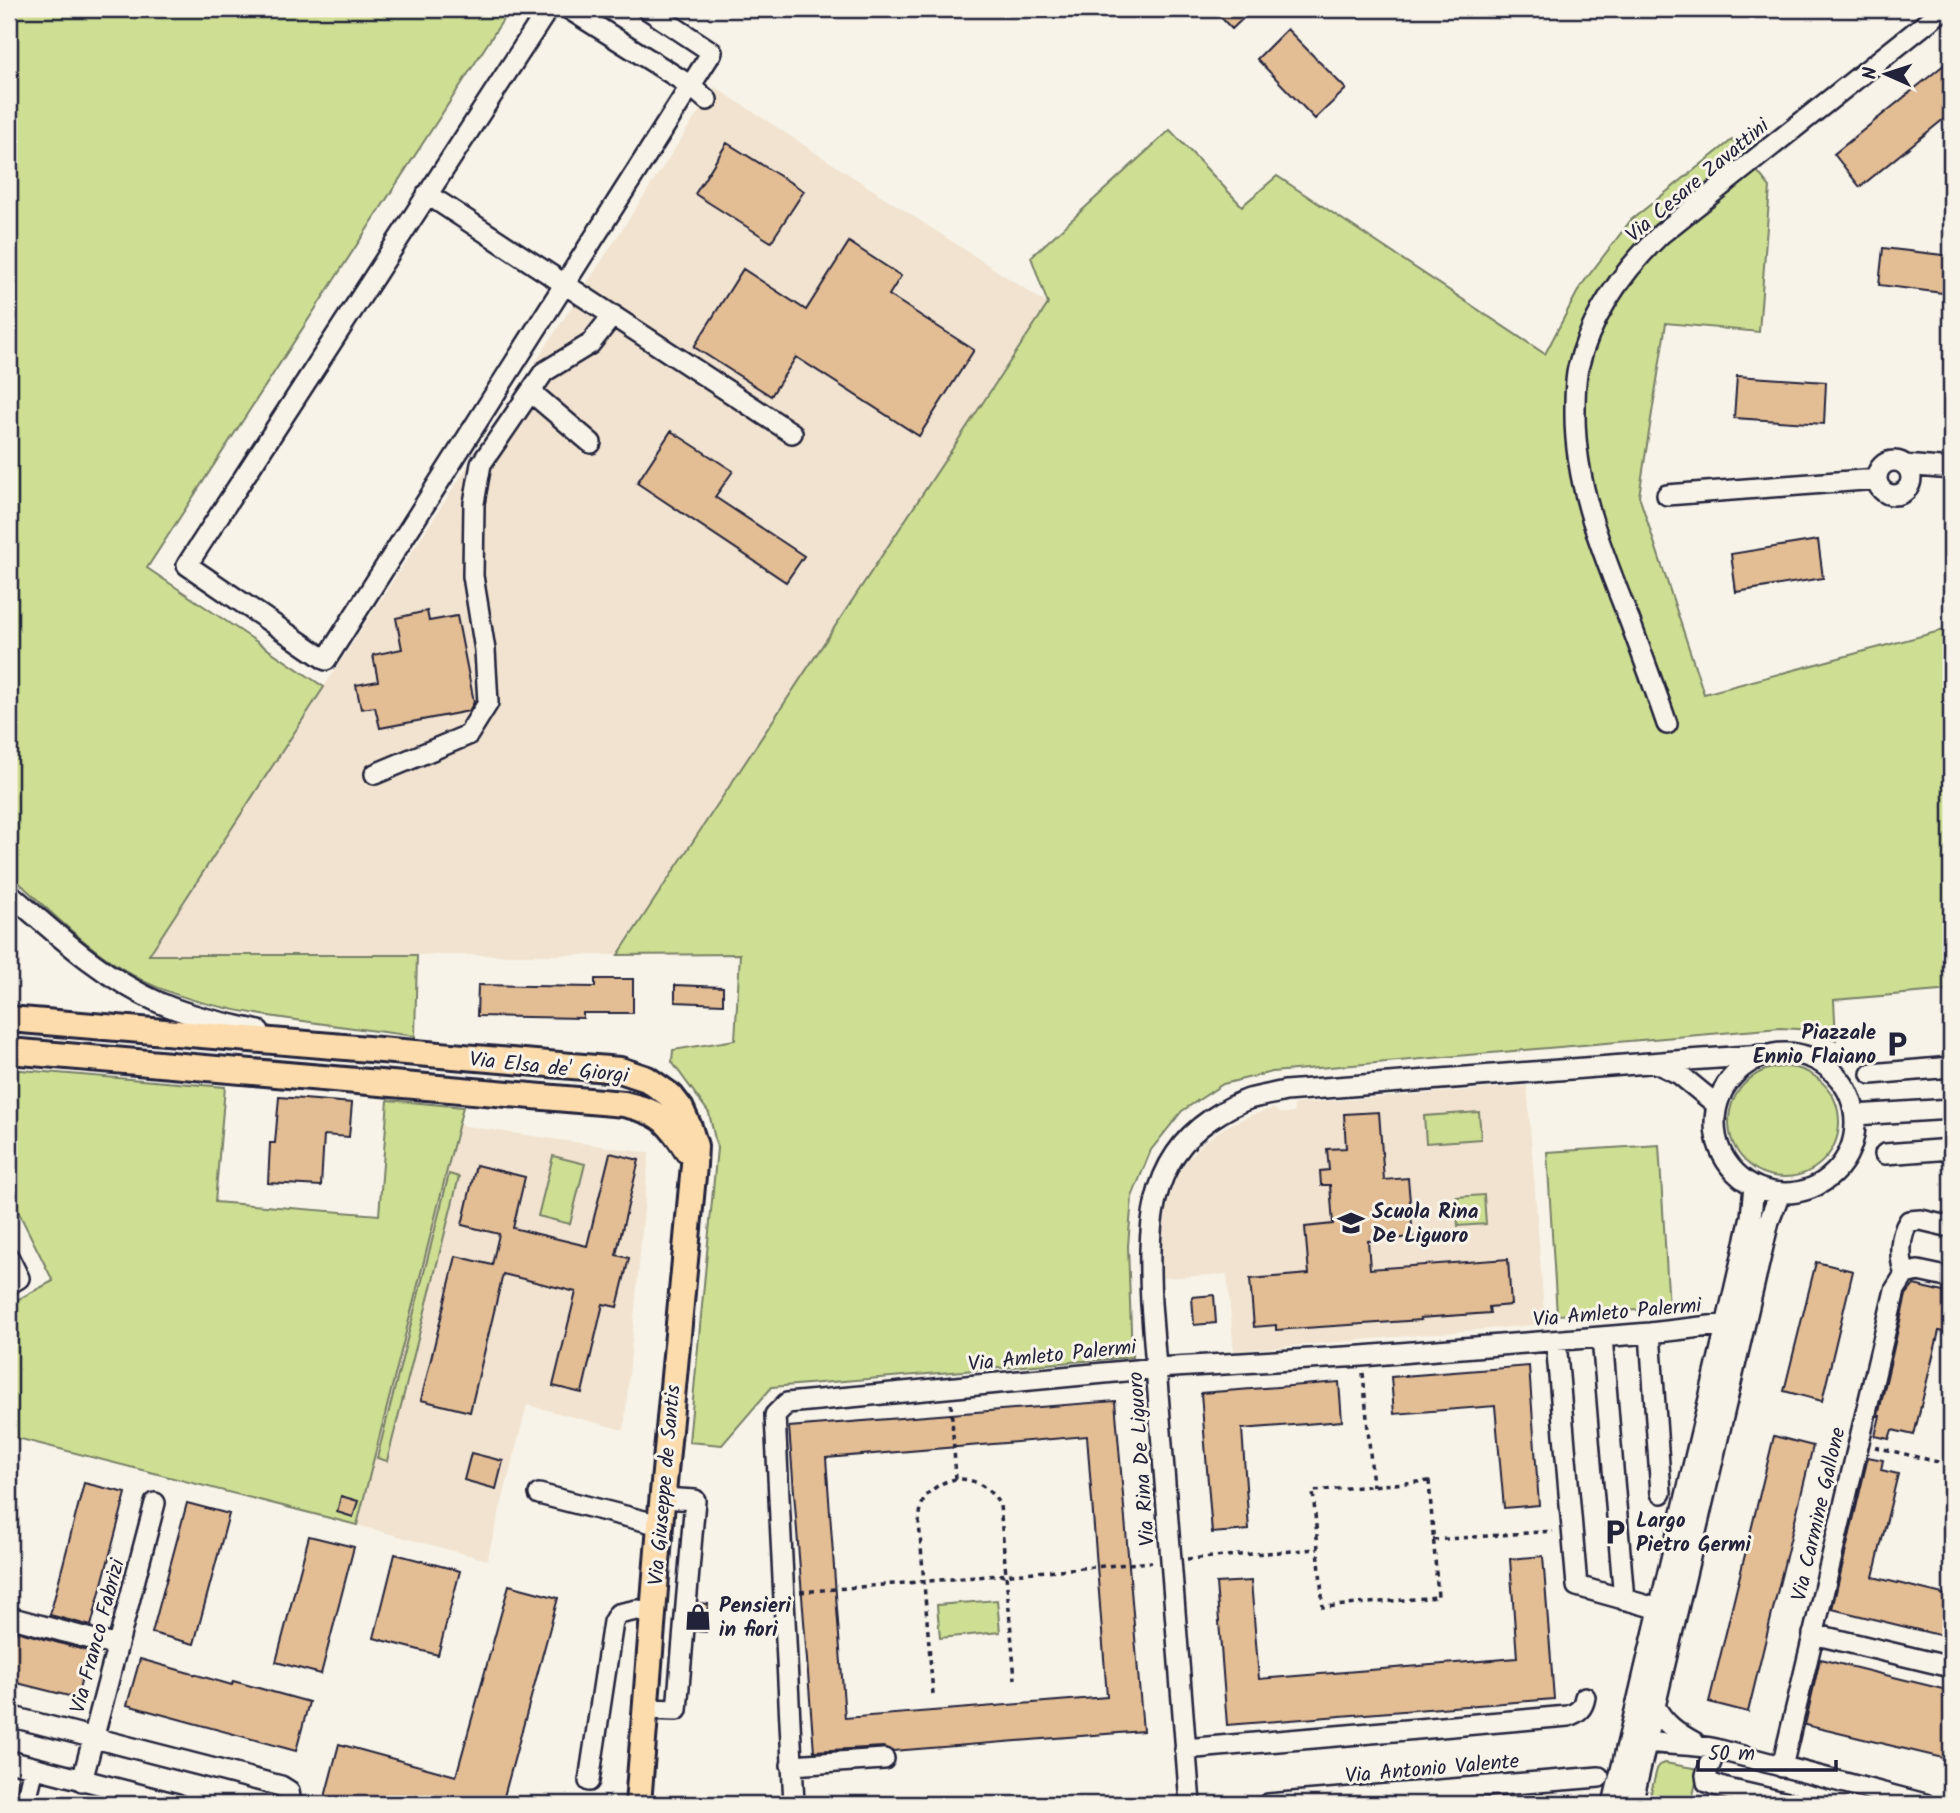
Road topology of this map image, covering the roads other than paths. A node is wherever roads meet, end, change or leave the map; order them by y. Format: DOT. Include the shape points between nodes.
graph roads {
  1 [pos="548,9"];
  2 [pos="569,9"];
  3 [pos="647,9"];
  4 [pos="1944,9"];
  5 [pos="691,86"];
  6 [pos="707,100"];
  7 [pos="427,194"];
  8 [pos="565,284"];
  9 [pos="613,315"];
  10 [pos="531,392"];
  11 [pos="792,433"];
  12 [pos="591,443"];
  13 [pos="1905,465"];
  14 [pos="1951,469"];
  15 [pos="1877,479"];
  16 [pos="1667,495"];
  17 [pos="1667,724"];
  18 [pos="375,774"];
  19 [pos="9,892"];
  20 [pos="9,1019"];
  21 [pos="311,1044"];
  22 [pos="9,1051"];
  23 [pos="1764,1055"];
  24 [pos="1655,1062"];
  25 [pos="1951,1067"];
  26 [pos="1871,1074"];
  27 [pos="1717,1105"];
  28 [pos="1951,1109"];
  29 [pos="1855,1115"];
  30 [pos="1951,1149"];
  31 [pos="1885,1154"];
  32 [pos="694,1165"];
  33 [pos="1754,1186"];
  34 [pos="1780,1193"];
  35 [pos="1951,1227"];
  36 [pos="9,1258"];
  37 [pos="1905,1274"];
  38 [pos="1951,1278"];
  39 [pos="9,1284"];
  40 [pos="1727,1324"];
  41 [pos="1650,1333"];
  42 [pos="1602,1337"];
  43 [pos="1556,1341"];
  44 [pos="1157,1368"];
  45 [pos="1661,1493"];
  46 [pos="540,1494"];
  47 [pos="663,1497"];
  48 [pos="155,1503"];
  49 [pos="660,1525"];
  50 [pos="1624,1600"];
  51 [pos="1659,1609"];
  52 [pos="653,1612"];
  53 [pos="9,1617"];
  54 [pos="1813,1634"];
  55 [pos="117,1646"];
  56 [pos="1951,1667"];
  57 [pos="1585,1697"];
  58 [pos="1655,1706"];
  59 [pos="645,1709"];
  60 [pos="9,1716"];
  61 [pos="93,1738"];
  62 [pos="1637,1740"];
  63 [pos="1707,1747"];
  64 [pos="1185,1749"];
  65 [pos="884,1759"];
  66 [pos="9,1761"];
  67 [pos="791,1765"];
  68 [pos="1782,1767"];
  69 [pos="34,1768"];
  70 [pos="1599,1777"];
  71 [pos="82,1780"];
  72 [pos="589,1782"];
  73 [pos="1903,1802"];
  74 [pos="25,1804"];
  75 [pos="177,1804"];
  76 [pos="291,1804"];
  77 [pos="638,1804"];
  78 [pos="794,1804"];
  79 [pos="1190,1804"];
  80 [pos="1268,1804"];
  81 [pos="1613,1804"];
  82 [pos="1632,1804"];
  83 [pos="1792,1804"];
  84 [pos="1925,1804"];
  1 -- 7 [label="street"];
  2 -- 5 [label="street"];
  3 -- 5 [label="street" via="712,52"];
  4 -- 17 [label="street, Via Cesare Zavattini" via="1661,234 1630,265 1595,323 1576,383 1580,476 1592,524"];
  5 -- 6 [label="street"];
  5 -- 8 [label="street"];
  7 -- 8 [label="street"];
  7 -- 8 [label="street" via="187,565 326,660"];
  8 -- 9 [label="street"];
  9 -- 10 [label="street" via="590,344 544,372"];
  9 -- 11 [label="street"];
  10 -- 12 [label="street"];
  10 -- 18 [label="street" via="481,464 474,503 474,576 488,703 468,735"];
  13 -- 14 [label="street"];
  13 -- 15 [label="street" via="1884,464"];
  13 -- 15 [label="street" via="1911,480 1902,494 1885,493"];
  15 -- 16 [label="street"];
  19 -- 21 [label="street" via="78,951 145,996 189,1014"];
  20 -- 21 [label="main road, Via Elsa de' Giorgi"];
  21 -- 32 [label="main road, Via Elsa de' Giorgi" via="635,1074 671,1096 681,1110 695,1146"];
  22 -- 32 [label="main road, Via Elsa de' Giorgi" via="624,1104 658,1114 670,1124"];
  23 -- 24 [label="street, Via Rina De Liguoro"];
  23 -- 27 [label="street" via="1743,1066"];
  23 -- 29 [label="street" via="1805,1055 1824,1064 1850,1095"];
  24 -- 27 [label="street" via="1679,1074"];
  24 -- 44 [label="street, Via Rina De Liguoro" via="1295,1090 1247,1100 1218,1114 1189,1137 1170,1161 1154,1207 1149,1255"];
  25 -- 26 [label="street"];
  27 -- 33 [label="street" via="1719,1146 1728,1163"];
  28 -- 29 [label="street"];
  29 -- 34 [label="street" via="1854,1135 1836,1171 1810,1188"];
  30 -- 31 [label="street"];
  32 -- 47 [label="main road, Via Giuseppe de Santis"];
  33 -- 34 [label="street"];
  33 -- 40 [label="street"];
  34 -- 58 [label="street" via="1769,1221"];
  35 -- 37 [label="street" via="1909,1221 1900,1252"];
  36 -- 39 [label="street" via="19,1278"];
  37 -- 38 [label="street" via="1918,1271"];
  37 -- 54 [label="street, Via Carmine Gallone" via="1895,1290"];
  40 -- 41 [label="street, Via Amleto Palermi"];
  40 -- 51 [label="street"];
  41 -- 42 [label="street, Via Amleto Palermi"];
  41 -- 45 [label="street"];
  42 -- 43 [label="street, Via Amleto Palermi"];
  42 -- 50 [label="street"];
  43 -- 44 [label="street, Via Amleto Palermi"];
  43 -- 50 [label="street" via="1577,1586"];
  44 -- 64 [label="street, Via Rina De Liguoro"];
  44 -- 67 [label="street, Via Amleto Palermi" via="787,1403 775,1415"];
  46 -- 49 [label="street"];
  47 -- 49 [label="main road, Via Giuseppe de Santis"];
  47 -- 59 [label="street" via="695,1500 694,1513 677,1710"];
  48 -- 55 [label="street, Via Franco Fabrizi"];
  49 -- 52 [label="main road, Via Giuseppe de Santis"];
  50 -- 51 [label="street"];
  51 -- 62 [label="street"];
  52 -- 59 [label="main road, Via Giuseppe de Santis"];
  52 -- 72 [label="street" via="618,1614 613,1622"];
  53 -- 55 [label="street"];
  54 -- 56 [label="street"];
  54 -- 68 [label="street, Via Carmine Gallone"];
  55 -- 61 [label="street, Via Franco Fabrizi"];
  57 -- 64 [label="street" via="1583,1706 1569,1716"];
  58 -- 62 [label="street"];
  58 -- 63 [label="street" via="1669,1726"];
  59 -- 77 [label="main road, Via Giuseppe de Santis"];
  60 -- 61 [label="street"];
  61 -- 71 [label="street, Via Franco Fabrizi"];
  61 -- 76 [label="street" via="281,1786 289,1791"];
  62 -- 63 [label="street"];
  62 -- 81 [label="street"];
  62 -- 82 [label="street"];
  63 -- 68 [label="street"];
  63 -- 83 [label="street" via="1707,1782"];
  64 -- 79 [label="street, Via Rina De Liguoro"];
  65 -- 67 [label="street"];
  66 -- 69 [label="street"];
  67 -- 78 [label="street, Via Amleto Palermi"];
  68 -- 73 [label="street"];
  69 -- 71 [label="street"];
  69 -- 74 [label="street"];
  70 -- 80 [label="street, Via Antonio Valente"];
  71 -- 75 [label="street"];
  73 -- 84 [label="street"];
}
